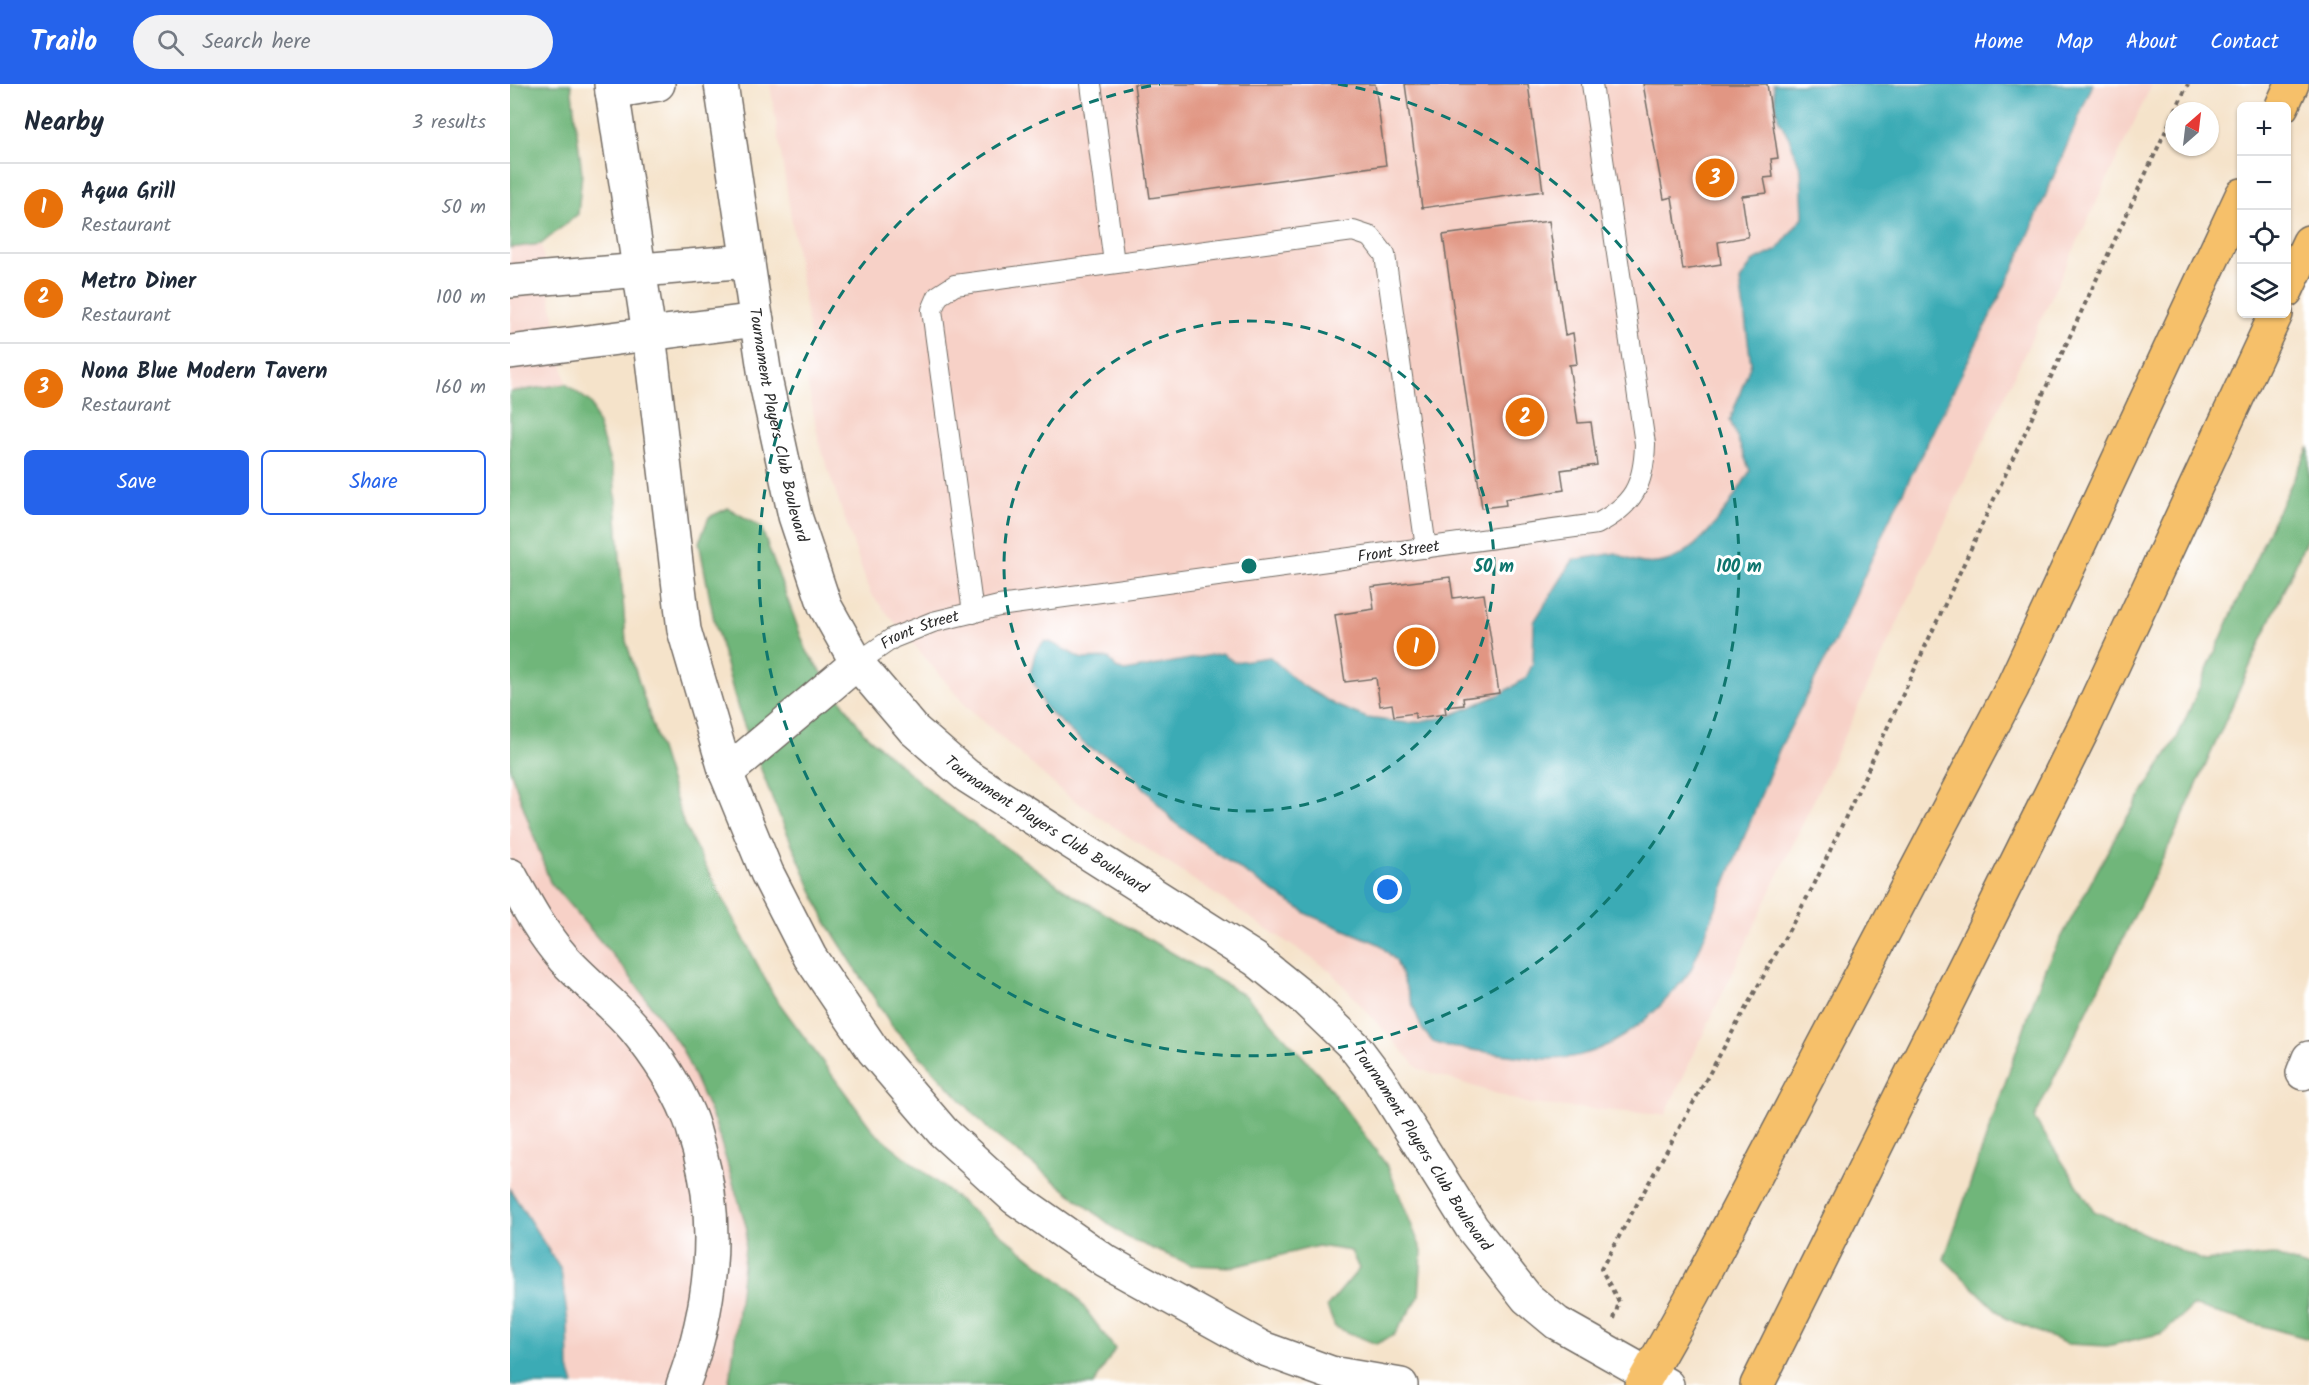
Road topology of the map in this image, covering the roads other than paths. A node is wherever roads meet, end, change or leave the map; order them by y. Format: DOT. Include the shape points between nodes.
graph roads {
  1 [pos="658,84"];
  2 [pos="721,84"];
  3 [pos="1091,84"];
  4 [pos="1592,84"];
  5 [pos="2292,84"];
  6 [pos="612,88"];
  7 [pos="2284,102"];
  8 [pos="2237,204"];
  9 [pos="2309,242"];
  10 [pos="748,261"];
  11 [pos="1114,264"];
  12 [pos="639,270"];
  13 [pos="2291,280"];
  14 [pos="510,281"];
  15 [pos="2274,318"];
  16 [pos="758,320"];
  17 [pos="649,334"];
  18 [pos="510,352"];
  19 [pos="1426,548"];
  20 [pos="973,613"];
  21 [pos="857,663"];
  22 [pos="726,773"];
  23 [pos="510,875"];
  24 [pos="1652,1381"];
  25 [pos="683,1385"];
  26 [pos="1401,1385"];
  27 [pos="1757,1385"];
  1 -- 6 [label="street"];
  2 -- 10 [label="street, Tournament Players Club Boulevard"];
  3 -- 11 [label="lane"];
  4 -- 19 [label="lane, Front Street" via="1645,444 1644,464 1635,493 1619,512 1597,524"];
  5 -- 7 [label="main road"];
  6 -- 12 [label="street"];
  8 -- 24 [label="main road" via="2012,688 1693,1295"];
  9 -- 13 [label="main road"];
  10 -- 12 [label="street"];
  10 -- 16 [label="street, Tournament Players Club Boulevard"];
  11 -- 19 [label="lane" via="1353,231 1371,237 1385,255"];
  11 -- 20 [label="lane" via="955,285 938,296 932,310"];
  12 -- 14 [label="street"];
  12 -- 17 [label="street"];
  15 -- 27 [label="main road" via="2086,723"];
  16 -- 17 [label="street"];
  16 -- 21 [label="street, Tournament Players Club Boulevard" via="766,383 795,516 825,606"];
  17 -- 18 [label="street"];
  17 -- 22 [label="street" via="684,630"];
  19 -- 20 [label="lane, Front Street" via="999,606"];
  20 -- 21 [label="lane, Front Street" via="933,622 893,638"];
  21 -- 22 [label="street"];
  21 -- 24 [label="street, Tournament Players Club Boulevard" via="914,730 967,776 1245,952 1306,1000 1354,1046 1378,1078 1472,1228 1527,1298 1557,1323"];
  22 -- 26 [label="street" via="767,873 810,957 873,1050 943,1132 983,1169 1015,1198 1105,1261 1262,1348 1331,1372"];
  23 -- 25 [label="street" via="531,915 563,958 633,1027 661,1062 689,1115 709,1194 711,1249 706,1304"];
}
